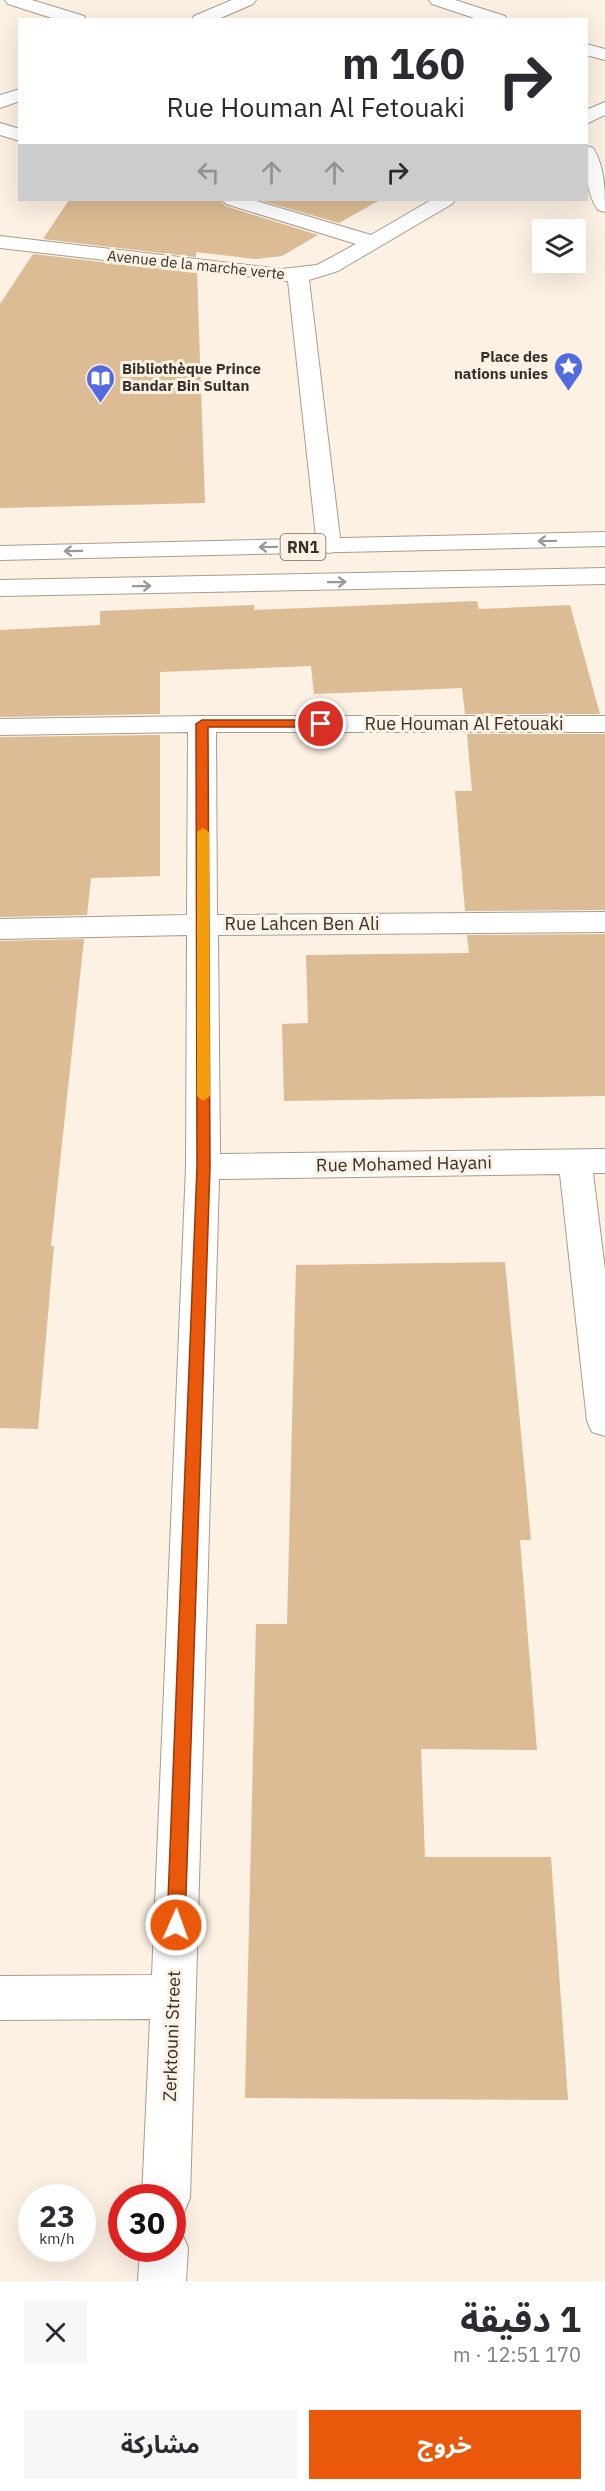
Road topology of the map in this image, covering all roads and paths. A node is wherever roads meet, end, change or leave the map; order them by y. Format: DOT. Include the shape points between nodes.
graph roads {
  1 [pos="14,0"];
  2 [pos="247,0"];
  3 [pos="438,0"];
  4 [pos="72,18"];
  5 [pos="205,18"];
  6 [pos="492,18"];
  7 [pos="588,50"];
  8 [pos="605,55"];
  9 [pos="18,95"];
  10 [pos="0,102"];
  11 [pos="605,108"];
  12 [pos="588,117"];
  13 [pos="0,129"];
  14 [pos="18,134"];
  15 [pos="588,151"];
  16 [pos="605,154"];
  17 [pos="588,157"];
  18 [pos="236,201"];
  19 [pos="443,201"];
  20 [pos="605,206"];
  21 [pos="0,242"];
  22 [pos="373,242"];
  23 [pos="298,276"];
  24 [pos="605,539"];
  25 [pos="329,546"];
  26 [pos="0,553"];
  27 [pos="605,576"];
  28 [pos="0,588"];
  29 [pos="202,724"];
  30 [pos="605,724"];
  31 [pos="0,727"];
  32 [pos="605,922"];
  33 [pos="203,925"];
  34 [pos="0,929"];
  35 [pos="590,1161"];
  36 [pos="203,1167"];
  37 [pos="605,1420"];
  38 [pos="174,1997"];
  39 [pos="0,1998"];
  40 [pos="167,2184"];
  41 [pos="163,2262"];
  42 [pos="162,2281"];
  1 -- 4 [label="street"];
  2 -- 5 [label="street"];
  3 -- 6 [label="street"];
  7 -- 8 [label="street"];
  9 -- 10 [label="street"];
  11 -- 12 [label="street"];
  13 -- 14 [label="street"];
  15 -- 16 [label="street"];
  17 -- 20 [label="street"];
  18 -- 22 [label="street"];
  19 -- 22 [label="street, Avenue de la marche verte"];
  21 -- 23 [label="street, Avenue de la marche verte"];
  22 -- 23 [label="street, Avenue de la marche verte" via="331,267"];
  23 -- 25 [label="street"];
  24 -- 25 [label="street, RN1, one-way"];
  25 -- 26 [label="street, RN1, one-way"];
  28 -- 27 [label="street, RN1, one-way"];
  29 -- 30 [label="street, Rue Houman Al Fetouaki"];
  29 -- 31 [label="street, Rue Houman Al Fetouaki"];
  29 -- 33 [label="street, Zerktouni Street"];
  32 -- 33 [label="street, Rue Lahcen Ben Ali"];
  33 -- 34 [label="street, Rue Lahcen Ben Ali"];
  33 -- 36 [label="street, Zerktouni Street"];
  35 -- 36 [label="street, Rue Mohamed Hayani"];
  35 -- 37 [label="street"];
  36 -- 38 [label="street, Zerktouni Street"];
  38 -- 39 [label="street"];
  38 -- 40 [label="street, Zerktouni Street"];
  41 -- 42 [label="street"];
}
